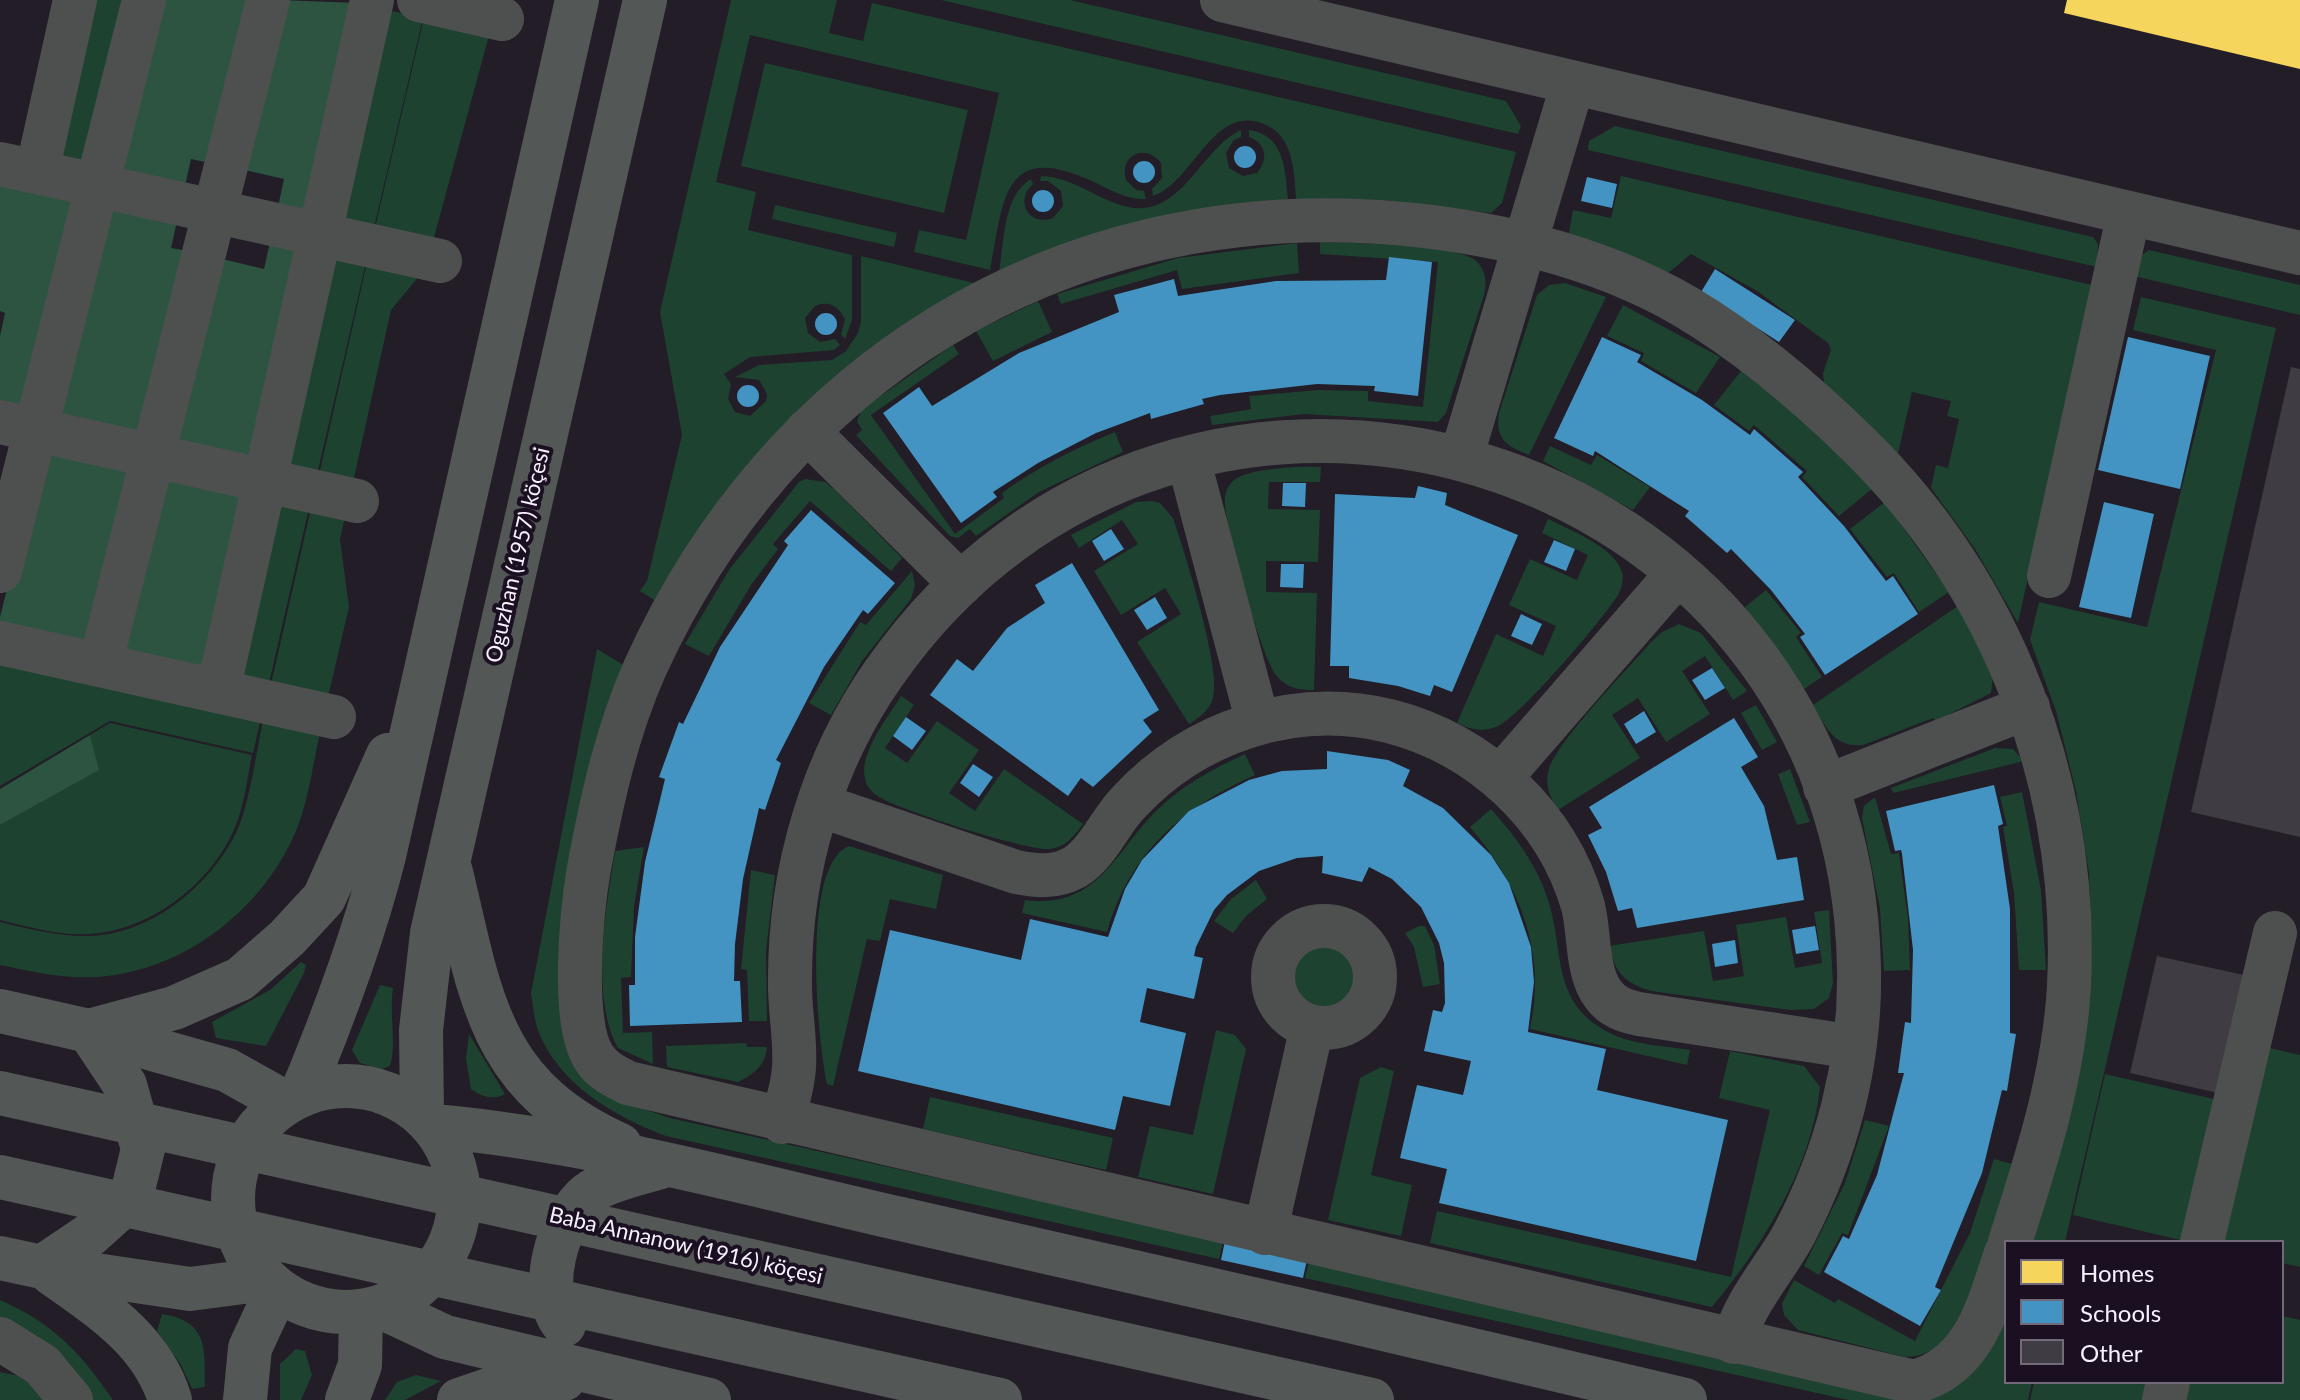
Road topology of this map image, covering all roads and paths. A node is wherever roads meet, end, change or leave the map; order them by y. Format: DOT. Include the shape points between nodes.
graph roads {
  1 [pos="75,0"];
  2 [pos="144,0"];
  3 [pos="268,0"];
  4 [pos="372,0"];
  5 [pos="419,0"];
  6 [pos="577,0"];
  7 [pos="645,0"];
  8 [pos="1222,0"];
  9 [pos="502,19"];
  10 [pos="1573,83"];
  11 [pos="18,168"];
  12 [pos="98,185"];
  13 [pos="214,211"];
  14 [pos="2129,213"];
  15 [pos="320,234"];
  16 [pos="1524,246"];
  17 [pos="2300,253"];
  18 [pos="440,261"];
  19 [pos="18,426"];
  20 [pos="807,431"];
  21 [pos="152,455"];
  22 [pos="1188,458"];
  23 [pos="1461,458"];
  24 [pos="265,480"];
  25 [pos="357,501"];
  26 [pos="0,571"];
  27 [pos="1678,573"];
  28 [pos="2049,576"];
  29 [pos="961,584"];
  30 [pos="0,643"];
  31 [pos="100,665"];
  32 [pos="421,683"];
  33 [pos="218,691"];
  34 [pos="2028,707"];
  35 [pos="334,717"];
  36 [pos="1258,723"];
  37 [pos="1500,778"];
  38 [pos="1825,787"];
  39 [pos="819,805"];
  40 [pos="448,862"];
  41 [pos="2275,933"];
  42 [pos="0,1011"];
  43 [pos="1312,1027"];
  44 [pos="89,1031"];
  45 [pos="1854,1047"];
  46 [pos="0,1093"];
  47 [pos="294,1099"];
  48 [pos="428,1120"];
  49 [pos="782,1122"];
  50 [pos="664,1166"];
  51 [pos="0,1177"];
  52 [pos="1265,1233"];
  53 [pos="2011,1240"];
  54 [pos="2202,1240"];
  55 [pos="0,1258"];
  56 [pos="2004,1259"];
  57 [pos="42,1267"];
  58 [pos="271,1284"];
  59 [pos="371,1309"];
  60 [pos="0,1339"];
  61 [pos="1734,1342"];
  62 [pos="610,1378"];
  63 [pos="71,1400"];
  64 [pos="170,1400"];
  65 [pos="245,1400"];
  66 [pos="347,1400"];
  67 [pos="459,1400"];
  68 [pos="709,1400"];
  69 [pos="1000,1400"];
  70 [pos="1372,1400"];
  71 [pos="1685,1400"];
  1 -- 11 [label="street"];
  2 -- 12 [label="street"];
  3 -- 13 [label="street"];
  4 -- 15 [label="street"];
  5 -- 9 [label="street"];
  6 -- 32 [label="main road"];
  7 -- 40 [label="main road, Oguzhan (1957) köçesi"];
  8 -- 10 [label="street"];
  10 -- 14 [label="street"];
  10 -- 16 [label="street"];
  11 -- 12 [label="street"];
  12 -- 13 [label="street"];
  12 -- 19 [label="street"];
  13 -- 15 [label="street"];
  13 -- 21 [label="street"];
  14 -- 17 [label="street"];
  14 -- 28 [label="street"];
  15 -- 18 [label="street"];
  15 -- 24 [label="street"];
  16 -- 20 [label="street" via="1429,227 1327,220 1211,229 1135,243 1062,265 959,314 864,379"];
  16 -- 23 [label="street"];
  16 -- 34 [label="street" via="1599,268 1684,306 1820,405 1903,491 1949,552 2002,644"];
  19 -- 21 [label="street"];
  19 -- 26 [label="street"];
  20 -- 29 [label="street"];
  20 -- 49 [label="street" via="734,519 644,670 601,804 581,960 584,1031 598,1064 628,1083"];
  21 -- 24 [label="street"];
  21 -- 31 [label="street"];
  22 -- 23 [label="street" via="1276,442 1335,440 1394,444"];
  22 -- 29 [label="street" via="1079,500 1005,547"];
  22 -- 36 [label="street"];
  23 -- 27 [label="street" via="1522,477 1588,509"];
  24 -- 25 [label="street"];
  24 -- 33 [label="street"];
  27 -- 37 [label="street"];
  27 -- 38 [label="street" via="1761,666 1793,716"];
  29 -- 39 [label="street" via="874,688 839,752"];
  30 -- 31 [label="street"];
  31 -- 33 [label="street"];
  32 -- 44 [label="main road" via="324,898 287,938 240,979 174,1008"];
  32 -- 47 [label="main road" via="366,925 337,1009"];
  33 -- 35 [label="street"];
  34 -- 38 [label="street"];
  34 -- 53 [label="street" via="2061,835 2069,911 2069,988 2052,1102"];
  36 -- 37 [label="street" via="1317,714 1390,722 1445,742"];
  36 -- 39 [label="street" via="1203,744 1165,768 1122,808 1087,856 1046,876 1016,872"];
  37 -- 45 [label="street" via="1536,815 1567,866 1583,907 1596,980 1613,1005 1639,1014"];
  38 -- 45 [label="street" via="1855,912 1859,971"];
  39 -- 49 [label="street" via="793,923 789,982 794,1066"];
  40 -- 48 [label="main road, Oguzhan (1957) köçesi" via="432,933 421,1030"];
  40 -- 50 [label="main road" via="481,997 518,1073 597,1135"];
  41 -- 54 [label="street"];
  42 -- 44 [label="main road"];
  43 -- 52 [label="street"];
  44 -- 47 [label="main road" via="227,1070"];
  44 -- 57 [label="main road" via="125,1085 143,1149 131,1198"];
  45 -- 61 [label="street" via="1841,1118 1811,1201 1744,1311"];
  46 -- 70 [label="main road, Baba Annanow (1916) köçesi"];
  47 -- 48 [label="main road" via="332,1086 364,1087 395,1096"];
  47 -- 58 [label="main road" via="255,1134 243,1153 234,1186 246,1252"];
  48 -- 50 [label="main road"];
  48 -- 59 [label="main road" via="452,1158 460,1194 455,1231 439,1264 414,1291"];
  49 -- 52 [label="street"];
  50 -- 62 [label="main road" via="589,1192 566,1218 554,1250 559,1319"];
  50 -- 71 [label="main road"];
  51 -- 69 [label="main road"];
  52 -- 61 [label="street"];
  55 -- 57 [label="main road"];
  56 -- 61 [label="street" via="1961,1357 1932,1377 1901,1380"];
  57 -- 58 [label="main road" via="190,1289"];
  57 -- 64 [label="main road" via="106,1311 142,1346"];
  58 -- 59 [label="main road" via="317,1308"];
  58 -- 65 [label="main road" via="250,1348"];
  59 -- 62 [label="main road" via="445,1337"];
  59 -- 66 [label="main road"];
  60 -- 63 [label="street" via="42,1365"];
  62 -- 67 [label="main road" via="514,1381"];
  62 -- 68 [label="main road"];
}
